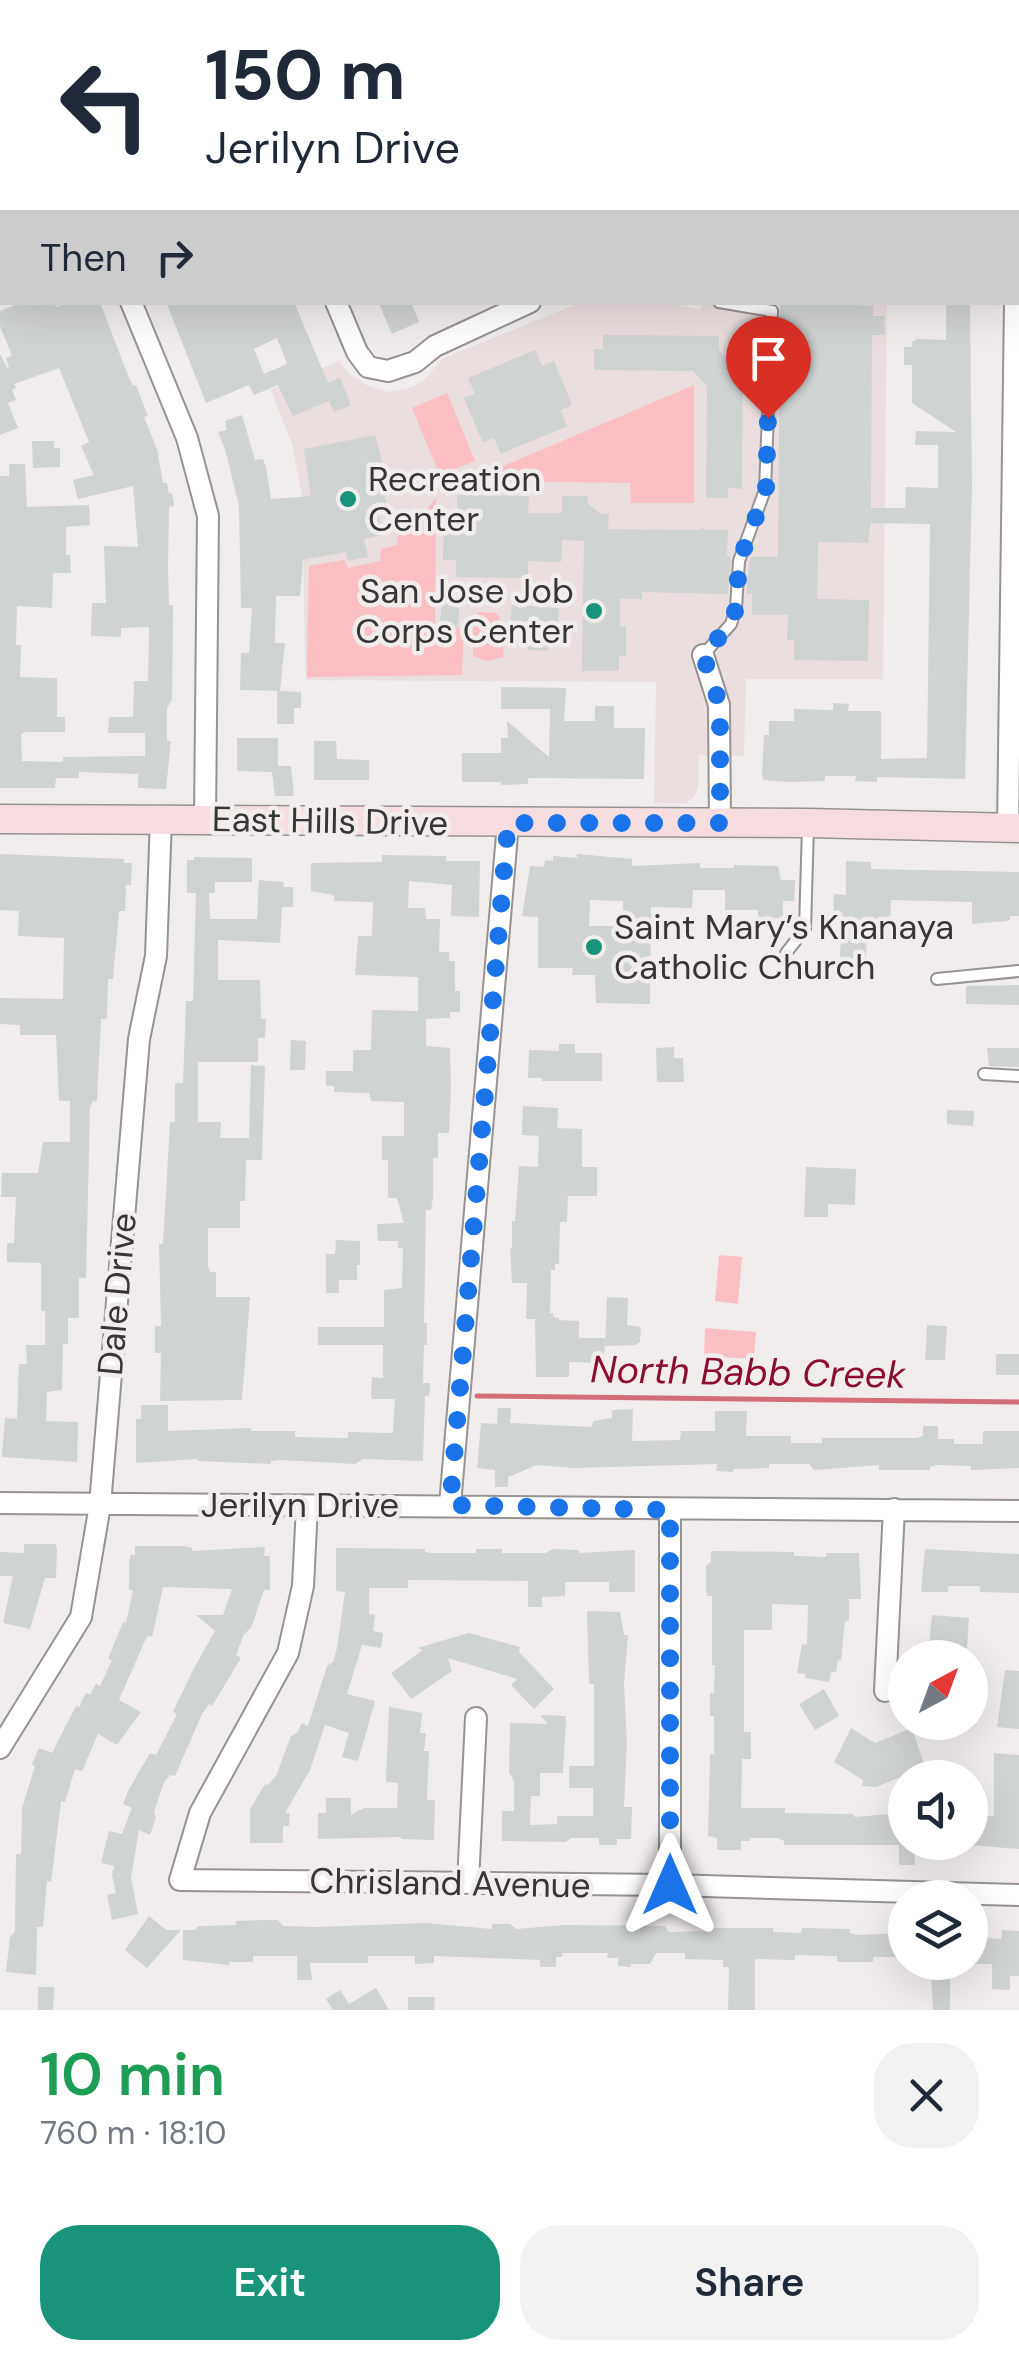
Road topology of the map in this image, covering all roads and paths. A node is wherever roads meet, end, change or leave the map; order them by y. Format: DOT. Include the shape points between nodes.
graph roads {
  1 [pos="132,305"];
  2 [pos="337,305"];
  3 [pos="523,305"];
  4 [pos="737,305"];
  5 [pos="1014,305"];
  6 [pos="703,655"];
  7 [pos="0,818"];
  8 [pos="161,818"];
  9 [pos="205,819"];
  10 [pos="508,823"];
  11 [pos="720,823"];
  12 [pos="808,823"];
  13 [pos="1013,828"];
  14 [pos="786,953"];
  15 [pos="1019,971"];
  16 [pos="937,979"];
  17 [pos="984,1074"];
  18 [pos="1019,1076"];
  19 [pos="0,1503"];
  20 [pos="100,1505"];
  21 [pos="450,1505"];
  22 [pos="307,1506"];
  23 [pos="670,1510"];
  24 [pos="894,1510"];
  25 [pos="1019,1511"];
  26 [pos="884,1691"];
  27 [pos="476,1718"];
  28 [pos="0,1748"];
  29 [pos="468,1882"];
  30 [pos="670,1885"];
  31 [pos="1019,1895"];
  1 -- 9 [label="street" via="187,438 208,516"];
  2 -- 3 [label="street" via="368,367 388,371"];
  4 -- 6 [label="lane" via="772,311 766,490 739,562 731,624"];
  5 -- 13 [label="street"];
  6 -- 11 [label="street" via="720,705"];
  7 -- 8 [label="street, East Hills Drive"];
  8 -- 9 [label="street, East Hills Drive"];
  8 -- 20 [label="street, Dale Drive" via="156,956 139,1038"];
  9 -- 10 [label="street, East Hills Drive"];
  10 -- 11 [label="street, East Hills Drive"];
  10 -- 21 [label="street"];
  11 -- 12 [label="street, East Hills Drive"];
  12 -- 13 [label="street, East Hills Drive"];
  12 -- 14 [label="lane" via="805,929"];
  15 -- 16 [label="lane"];
  17 -- 18 [label="lane"];
  19 -- 20 [label="street, Jerilyn Drive"];
  20 -- 22 [label="street, Jerilyn Drive"];
  20 -- 28 [label="street, Dale Drive" via="81,1617"];
  21 -- 22 [label="street, Jerilyn Drive"];
  21 -- 23 [label="street, Jerilyn Drive"];
  22 -- 29 [label="street, Chrisland Avenue" via="303,1586 288,1653 200,1813 180,1880"];
  23 -- 24 [label="street, Jerilyn Drive"];
  23 -- 30 [label="street"];
  24 -- 25 [label="street, Jerilyn Drive"];
  24 -- 26 [label="street"];
  27 -- 29 [label="street"];
  29 -- 30 [label="street, Chrisland Avenue"];
  30 -- 31 [label="street, Chrisland Avenue"];
}
